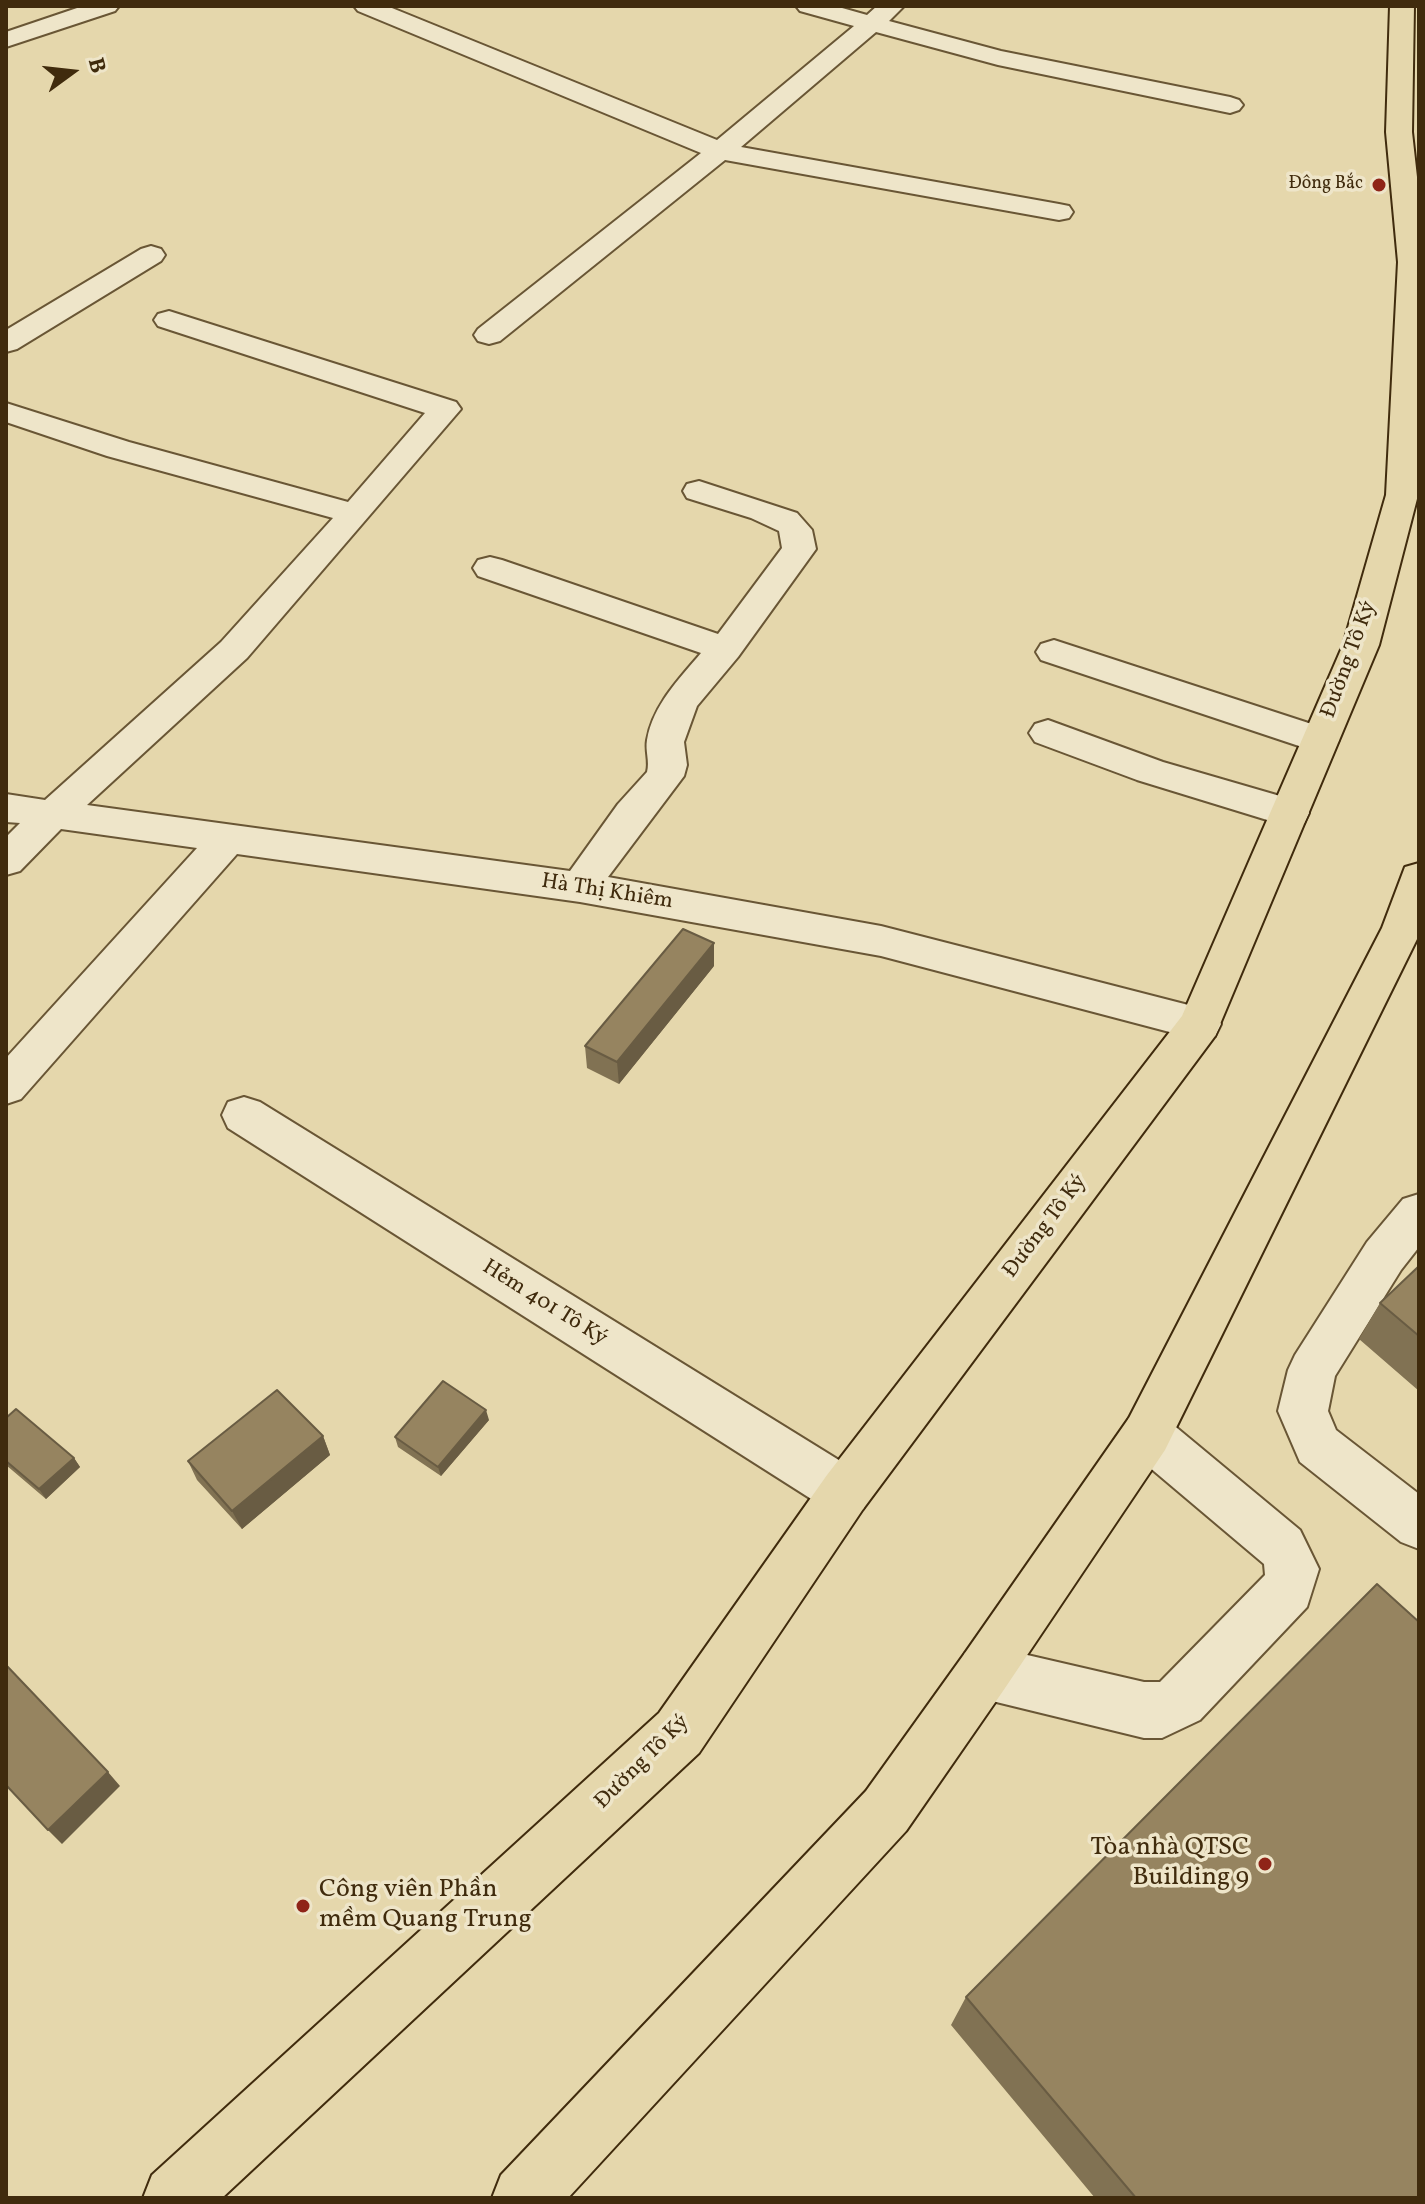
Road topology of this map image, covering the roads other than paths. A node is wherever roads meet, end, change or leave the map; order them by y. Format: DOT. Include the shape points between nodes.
graph roads {
  1 [pos="107,6"];
  2 [pos="366,6"];
  3 [pos="808,6"];
  4 [pos="1402,6"];
  5 [pos="883,14"];
  6 [pos="6,40"];
  7 [pos="1230,105"];
  8 [pos="1409,133"];
  9 [pos="720,151"];
  10 [pos="1059,212"];
  11 [pos="151,255"];
  12 [pos="169,320"];
  13 [pos="489,335"];
  14 [pos="6,343"];
  15 [pos="6,412"];
  16 [pos="699,491"];
  17 [pos="355,514"];
  18 [pos="490,568"];
  19 [pos="725,649"];
  20 [pos="1054,652"];
  21 [pos="1048,733"];
  22 [pos="1320,740"];
  23 [pos="6,808"];
  24 [pos="1290,813"];
  25 [pos="51,816"];
  26 [pos="228,839"];
  27 [pos="6,861"];
  28 [pos="1419,877"];
  29 [pos="580,887"];
  30 [pos="1200,1024"];
  31 [pos="6,1087"];
  32 [pos="244,1115"];
  33 [pos="1419,1213"];
  34 [pos="1147,1434"];
  35 [pos="845,1492"];
  36 [pos="1419,1525"];
  37 [pos="984,1672"];
  38 [pos="175,2198"];
  39 [pos="524,2198"];
  1 -- 6 [label="street"];
  2 -- 9 [label="street"];
  3 -- 5 [label="street"];
  4 -- 8 [label="main road, Đường Tô Ký"];
  5 -- 7 [label="street" via="998,58"];
  5 -- 9 [label="street"];
  8 -- 22 [label="main road, Đường Tô Ký" via="1412,262 1402,495 1361,645"];
  9 -- 10 [label="street"];
  9 -- 13 [label="street"];
  11 -- 14 [label="street"];
  12 -- 17 [label="street" via="445,409"];
  15 -- 17 [label="street" via="118,449"];
  16 -- 19 [label="street" via="775,516 791,524 798,535 799,549"];
  17 -- 25 [label="street" via="234,650"];
  18 -- 19 [label="street"];
  19 -- 29 [label="street" via="673,715 665,742 665,776"];
  20 -- 22 [label="street"];
  21 -- 24 [label="street" via="1150,771"];
  22 -- 24 [label="main road, Đường Tô Ký"];
  23 -- 25 [label="street, Hà Thị Khiêm"];
  24 -- 30 [label="main road, Đường Tô Ký"];
  25 -- 26 [label="street, Hà Thị Khiêm"];
  25 -- 27 [label="street"];
  26 -- 29 [label="street, Hà Thị Khiêm"];
  26 -- 31 [label="street"];
  28 -- 34 [label="main road" via="1402,928"];
  29 -- 30 [label="street, Hà Thị Khiêm" via="881,941"];
  30 -- 35 [label="main road, Đường Tô Ký"];
  32 -- 35 [label="street, Hẻm 401 Tô Ký"];
  33 -- 36 [label="street" via="1384,1256 1312,1370 1303,1411 1318,1446"];
  34 -- 37 [label="main road"];
  34 -- 37 [label="street" via="1282,1547 1293,1569 1288,1589 1181,1701 1162,1710"];
  35 -- 38 [label="main road, Đường Tô Ký" via="679,1733"];
  37 -- 39 [label="main road" via="886,1811"];
}
